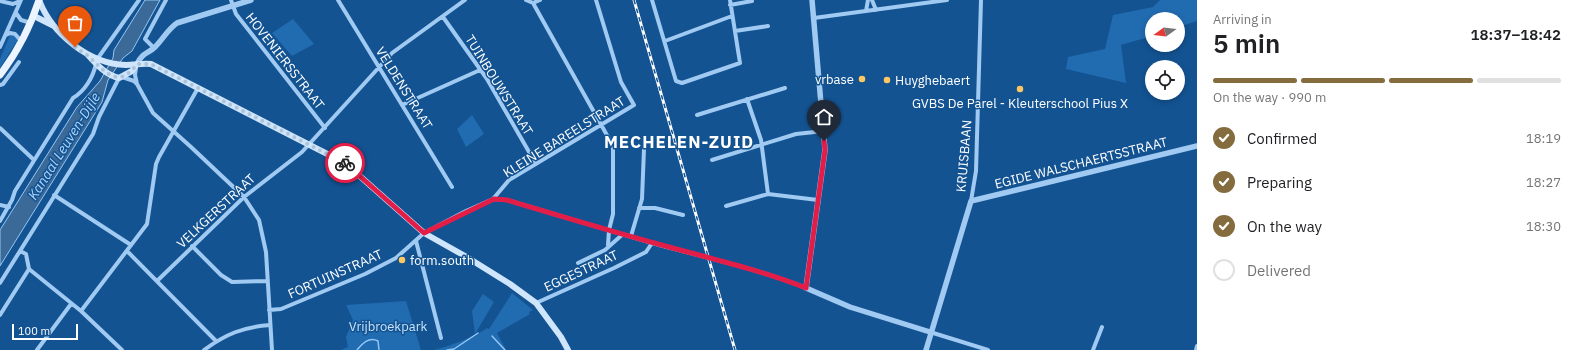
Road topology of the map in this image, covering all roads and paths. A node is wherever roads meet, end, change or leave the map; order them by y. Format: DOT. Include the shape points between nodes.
graph roads {
  1 [pos="20,0"];
  2 [pos="39,0"];
  3 [pos="139,0"];
  4 [pos="166,0"];
  5 [pos="251,0"];
  6 [pos="338,0"];
  7 [pos="465,0"];
  8 [pos="526,0"];
  9 [pos="540,0"];
  10 [pos="596,0"];
  11 [pos="652,0"];
  12 [pos="812,0"];
  13 [pos="868,0"];
  14 [pos="872,0"];
  15 [pos="947,0"];
  16 [pos="981,0"];
  17 [pos="0,1"];
  18 [pos="752,1"];
  19 [pos="730,2"];
  20 [pos="232,3"];
  21 [pos="533,3"];
  22 [pos="876,10"];
  23 [pos="866,11"];
  24 [pos="16,13"];
  25 [pos="732,16"];
  26 [pos="443,17"];
  27 [pos="814,18"];
  28 [pos="32,20"];
  29 [pos="54,26"];
  30 [pos="768,26"];
  31 [pos="736,30"];
  32 [pos="6,35"];
  33 [pos="665,41"];
  34 [pos="22,43"];
  35 [pos="0,47"];
  36 [pos="151,49"];
  37 [pos="97,61"];
  38 [pos="19,62"];
  39 [pos="137,64"];
  40 [pos="151,64"];
  41 [pos="378,66"];
  42 [pos="480,70"];
  43 [pos="0,75"];
  44 [pos="118,78"];
  45 [pos="137,84"];
  46 [pos="0,86"];
  47 [pos="198,88"];
  48 [pos="785,88"];
  49 [pos="747,99"];
  50 [pos="402,105"];
  51 [pos="697,115"];
  52 [pos="601,125"];
  53 [pos="0,128"];
  54 [pos="325,128"];
  55 [pos="824,131"];
  56 [pos="173,132"];
  57 [pos="310,144"];
  58 [pos="762,145"];
  59 [pos="1197,146"];
  60 [pos="644,149"];
  61 [pos="34,160"];
  62 [pos="712,160"];
  63 [pos="536,164"];
  64 [pos="452,187"];
  65 [pos="768,194"];
  66 [pos="54,195"];
  67 [pos="244,197"];
  68 [pos="494,199"];
  69 [pos="818,200"];
  70 [pos="971,201"];
  71 [pos="0,205"];
  72 [pos="726,206"];
  73 [pos="9,207"];
  74 [pos="639,208"];
  75 [pos="683,215"];
  76 [pos="0,220"];
  77 [pos="609,230"];
  78 [pos="424,233"];
  79 [pos="623,234"];
  80 [pos="631,236"];
  81 [pos="416,241"];
  82 [pos="652,242"];
  83 [pos="131,245"];
  84 [pos="608,245"];
  85 [pos="192,246"];
  86 [pos="20,251"];
  87 [pos="127,251"];
  88 [pos="578,263"];
  89 [pos="29,269"];
  90 [pos="157,281"];
  91 [pos="267,281"];
  92 [pos="0,282"];
  93 [pos="806,288"];
  94 [pos="71,304"];
  95 [pos="536,304"];
  96 [pos="269,310"];
  97 [pos="81,311"];
  98 [pos="0,315"];
  99 [pos="270,325"];
  100 [pos="1102,327"];
  101 [pos="930,332"];
  102 [pos="441,338"];
  103 [pos="216,341"];
  104 [pos="1197,346"];
  105 [pos="38,350"];
  106 [pos="122,350"];
  107 [pos="204,350"];
  108 [pos="272,350"];
  109 [pos="568,350"];
  110 [pos="926,350"];
  111 [pos="988,350"];
  112 [pos="1093,350"];
  113 [pos="1196,350"];
  1 -- 17 [label="street" via="13,4"];
  1 -- 24 [label="street"];
  2 -- 28 [label="main road"];
  2 -- 29 [label="main road"];
  3 -- 37 [label="street"];
  4 -- 36 [label="street" via="145,39"];
  5 -- 20 [label="street"];
  6 -- 41 [label="street, VELDENSTRAAT"];
  7 -- 26 [label="street, VELKGERSTRAAT"];
  8 -- 21 [label="street"];
  9 -- 21 [label="street"];
  10 -- 52 [label="street, KLEINE BAREELSTRAAT" via="621,82 634,105"];
  11 -- 33 [label="street"];
  12 -- 27 [label="street"];
  13 -- 23 [label="street"];
  14 -- 22 [label="street"];
  15 -- 22 [label="street"];
  16 -- 70 [label="street, KRUISBAAN" via="976,170"];
  18 -- 19 [label="street"];
  19 -- 25 [label="street"];
  20 -- 36 [label="street" via="177,23"];
  20 -- 54 [label="street, HOVENIERSSTRAAT" via="236,14"];
  21 -- 52 [label="street"];
  22 -- 23 [label="street"];
  23 -- 27 [label="street"];
  24 -- 28 [label="street" via="21,20"];
  24 -- 32 [label="street"];
  25 -- 31 [label="street"];
  25 -- 33 [label="street"];
  26 -- 41 [label="street, VELKGERSTRAAT"];
  26 -- 42 [label="street, TUINBOUWSTRAAT"];
  27 -- 55 [label="street"];
  28 -- 29 [label="main road"];
  28 -- 34 [label="main road"];
  29 -- 37 [label="main road" via="75,47"];
  30 -- 31 [label="street"];
  31 -- 33 [label="street" via="740,63 678,83"];
  32 -- 34 [label="street" via="15,34 20,37"];
  32 -- 35 [label="street"];
  34 -- 43 [label="main road"];
  36 -- 39 [label="street" via="143,54"];
  36 -- 40 [label="street" via="148,61"];
  37 -- 39 [label="main road"];
  37 -- 44 [label="main road" via="102,70"];
  37 -- 61 [label="street" via="93,75 80,94 74,98"];
  38 -- 46 [label="street"];
  39 -- 40 [label="main road"];
  39 -- 44 [label="main road" via="132,71"];
  39 -- 45 [label="street" via="134,72"];
  40 -- 47 [label="main road"];
  41 -- 50 [label="street, VELDENSTRAAT"];
  41 -- 54 [label="street, VELKGERSTRAAT"];
  42 -- 50 [label="street"];
  42 -- 63 [label="street, TUINBOUWSTRAAT"];
  44 -- 45 [label="street"];
  44 -- 66 [label="street" via="93,134"];
  45 -- 56 [label="street" via="153,113"];
  47 -- 56 [label="street"];
  47 -- 57 [label="main road"];
  48 -- 49 [label="street"];
  49 -- 51 [label="street"];
  49 -- 58 [label="street"];
  50 -- 64 [label="street, VELDENSTRAAT"];
  52 -- 63 [label="street, KLEINE BAREELSTRAAT"];
  52 -- 77 [label="street" via="613,146 614,157 613,214"];
  53 -- 61 [label="street"];
  54 -- 57 [label="street, VELKGERSTRAAT"];
  55 -- 58 [label="street" via="796,134"];
  55 -- 69 [label="street" via="825,150"];
  56 -- 67 [label="street"];
  56 -- 83 [label="street" via="156,164 147,224"];
  57 -- 67 [label="street, VELKGERSTRAAT"];
  57 -- 78 [label="main road" via="345,163"];
  58 -- 62 [label="street"];
  58 -- 65 [label="street"];
  59 -- 70 [label="street, EGIDE WALSCHAERTSSTRAAT"];
  60 -- 74 [label="street" via="642,199"];
  61 -- 73 [label="street" via="15,191"];
  63 -- 68 [label="street, KLEINE BAREELSTRAAT" via="509,180"];
  65 -- 69 [label="street"];
  65 -- 72 [label="street"];
  66 -- 83 [label="street"];
  66 -- 86 [label="street"];
  67 -- 85 [label="street, VELKGERSTRAAT"];
  67 -- 91 [label="street" via="259,220 266,252"];
  68 -- 77 [label="street" via="507,200"];
  68 -- 78 [label="street, FORTUINSTRAAT"];
  69 -- 93 [label="street"];
  70 -- 101 [label="street, KRUISBAAN"];
  71 -- 73 [label="street"];
  73 -- 76 [label="street"];
  74 -- 75 [label="street" via="655,208"];
  74 -- 80 [label="street"];
  77 -- 79 [label="street"];
  77 -- 84 [label="street"];
  78 -- 81 [label="street, FORTUINSTRAAT"];
  78 -- 95 [label="main road" via="465,256"];
  79 -- 80 [label="street"];
  79 -- 84 [label="street"];
  80 -- 82 [label="street"];
  81 -- 96 [label="street, FORTUINSTRAAT" via="396,258 365,274 281,309"];
  81 -- 102 [label="street"];
  82 -- 93 [label="street" via="783,279"];
  82 -- 95 [label="street, EGGESTRAAT" via="646,252"];
  83 -- 87 [label="street"];
  84 -- 88 [label="street" via="604,250"];
  85 -- 90 [label="street, VELKGERSTRAAT"];
  85 -- 91 [label="street" via="221,275 232,282"];
  86 -- 89 [label="street" via="26,254"];
  86 -- 92 [label="street"];
  87 -- 90 [label="street"];
  87 -- 97 [label="street"];
  89 -- 94 [label="street"];
  89 -- 98 [label="street"];
  90 -- 103 [label="street"];
  91 -- 96 [label="street"];
  93 -- 101 [label="street" via="850,307"];
  94 -- 97 [label="street"];
  94 -- 105 [label="street"];
  95 -- 109 [label="main road" via="562,337"];
  96 -- 99 [label="street"];
  97 -- 106 [label="street"];
  99 -- 103 [label="street" via="246,327"];
  99 -- 108 [label="street"];
  100 -- 112 [label="street"];
  101 -- 110 [label="street, KRUISBAAN"];
  101 -- 111 [label="street"];
  103 -- 107 [label="street"];
  104 -- 113 [label="street"];
}
